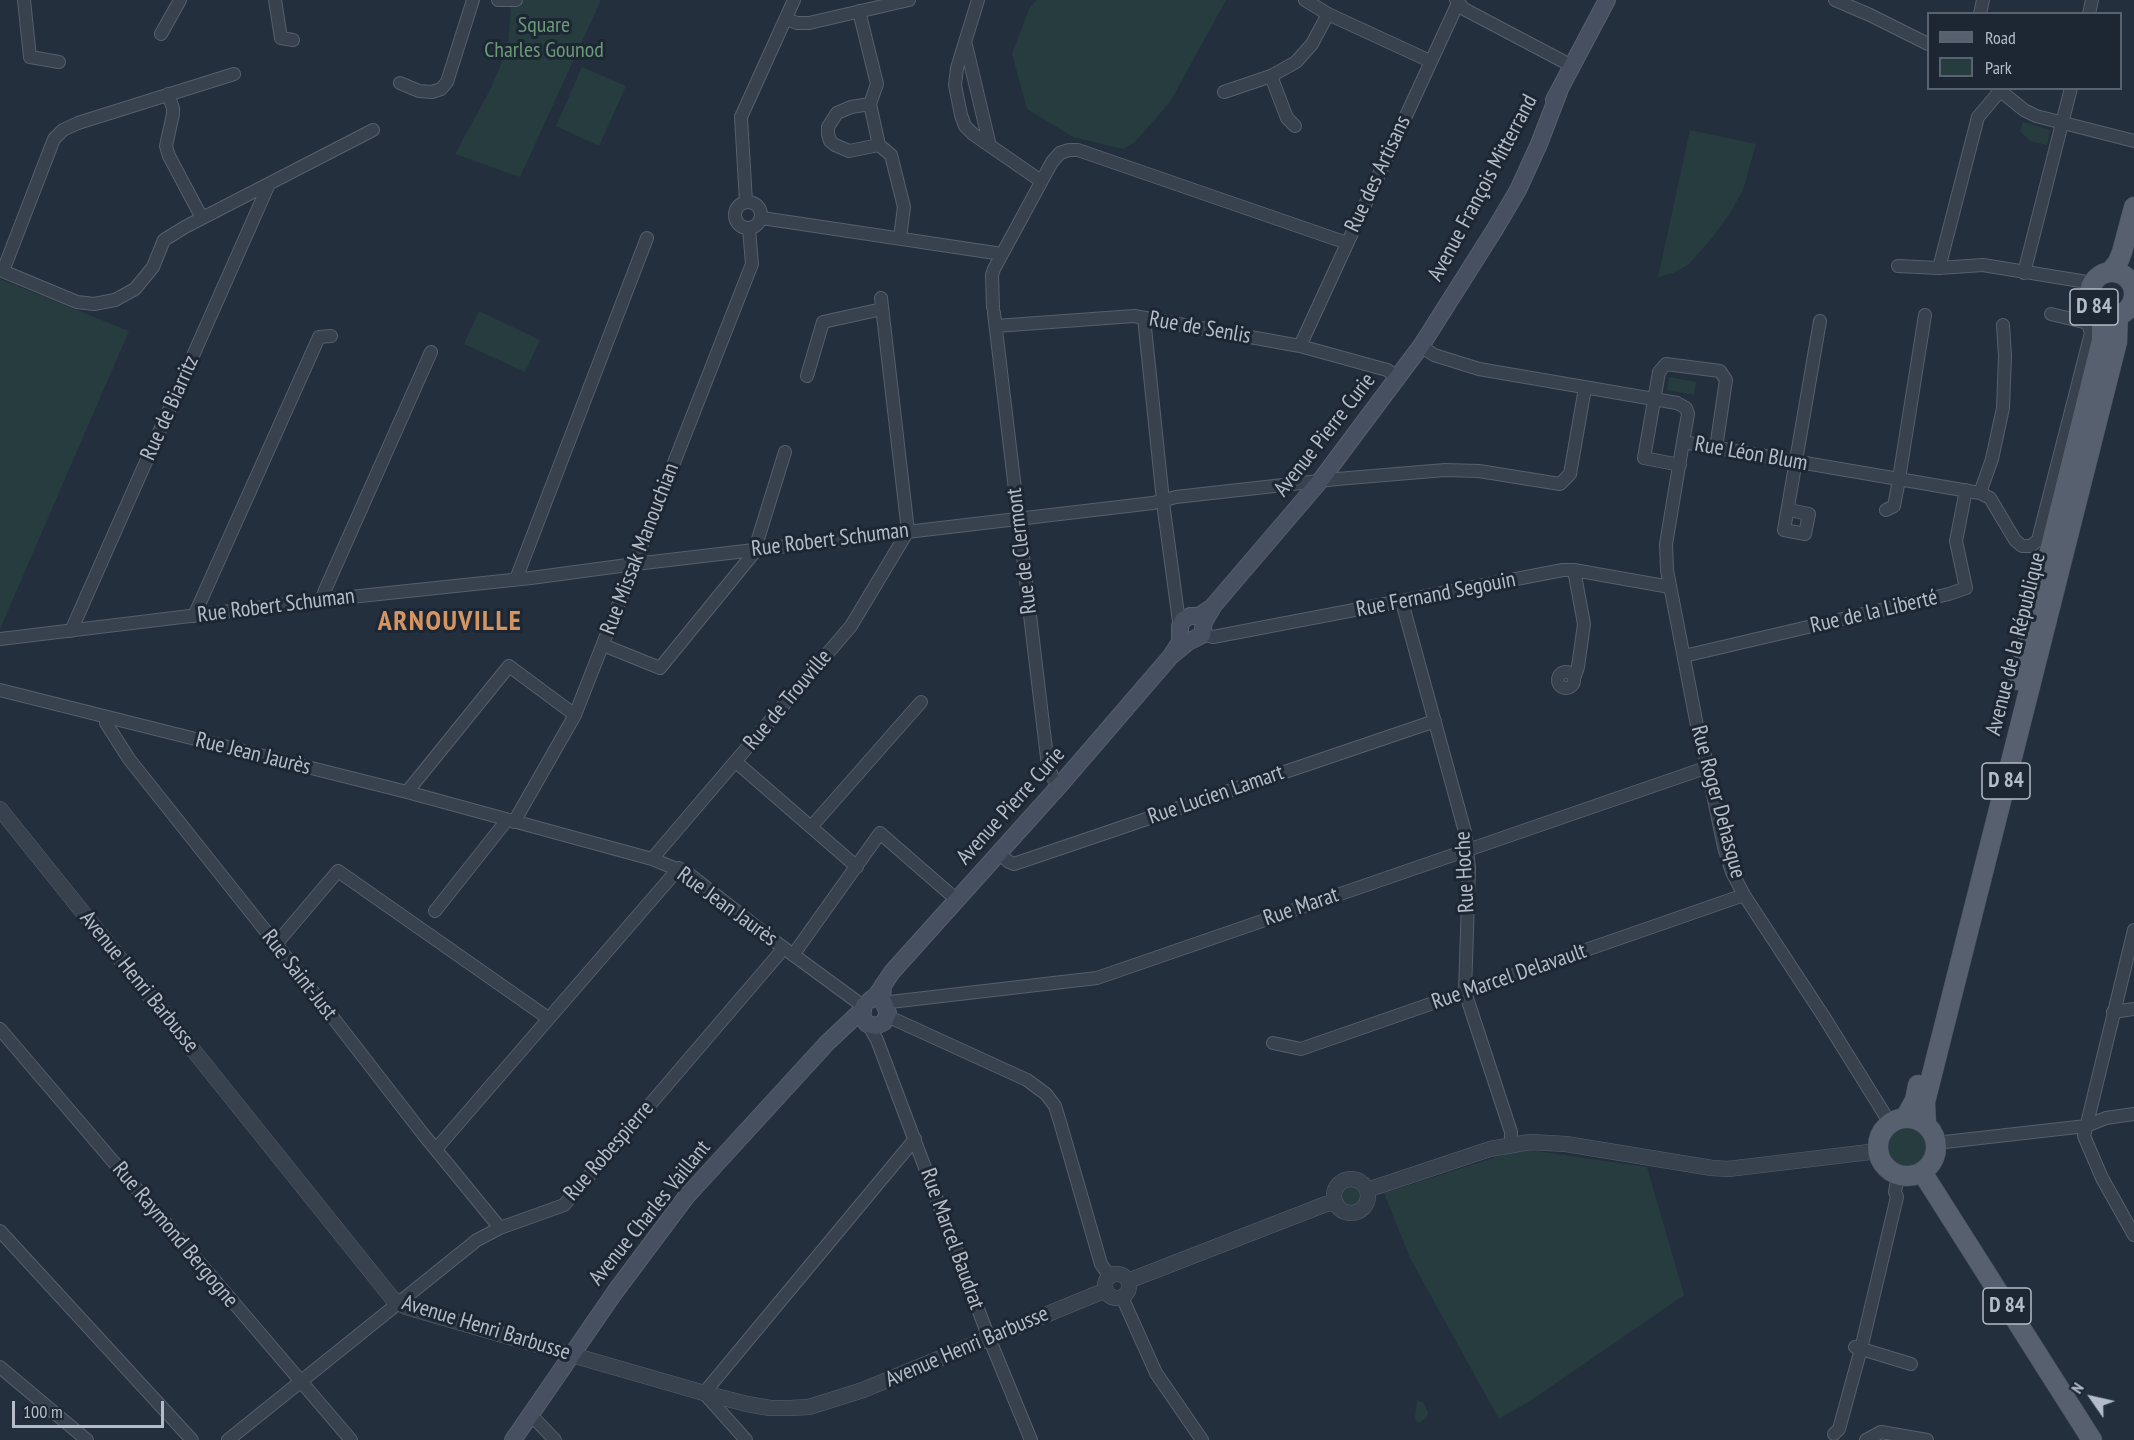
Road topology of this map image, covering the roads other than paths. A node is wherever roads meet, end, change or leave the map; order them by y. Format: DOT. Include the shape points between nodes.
graph roads {
  1 [pos="24,0"];
  2 [pos="180,0"];
  3 [pos="275,0"];
  4 [pos="473,0"];
  5 [pos="498,0"];
  6 [pos="794,0"];
  7 [pos="909,0"];
  8 [pos="978,0"];
  9 [pos="1305,0"];
  10 [pos="1607,0"];
  11 [pos="1835,0"];
  12 [pos="516,1"];
  13 [pos="1457,2"];
  14 [pos="859,11"];
  15 [pos="1328,14"];
  16 [pos="786,18"];
  17 [pos="161,34"];
  18 [pos="293,40"];
  19 [pos="966,43"];
  20 [pos="1927,43"];
  21 [pos="1430,61"];
  22 [pos="59,62"];
  23 [pos="1572,66"];
  24 [pos="234,74"];
  25 [pos="1270,76"];
  26 [pos="400,83"];
  27 [pos="1999,90"];
  28 [pos="2070,90"];
  29 [pos="1224,92"];
  30 [pos="168,94"];
  31 [pos="870,104"];
  32 [pos="2062,123"];
  33 [pos="1295,126"];
  34 [pos="373,130"];
  35 [pos="2134,141"];
  36 [pos="879,145"];
  37 [pos="990,146"];
  38 [pos="1041,181"];
  39 [pos="269,184"];
  40 [pos="746,202"];
  41 [pos="2134,207"];
  42 [pos="202,218"];
  43 [pos="762,218"];
  44 [pos="749,229"];
  45 [pos="647,238"];
  46 [pos="900,238"];
  47 [pos="1347,243"];
  48 [pos="1002,254"];
  49 [pos="1898,266"];
  50 [pos="1940,268"];
  51 [pos="2,271"];
  52 [pos="2110,272"];
  53 [pos="2024,273"];
  54 [pos="2092,283"];
  55 [pos="2133,285"];
  56 [pos="2051,314"];
  57 [pos="995,315"];
  58 [pos="1925,315"];
  59 [pos="2110,315"];
  60 [pos="1144,318"];
  61 [pos="1820,321"];
  62 [pos="2003,325"];
  63 [pos="331,336"];
  64 [pos="1300,346"];
  65 [pos="1421,346"];
  66 [pos="431,352"];
  67 [pos="807,376"];
  68 [pos="1398,377"];
  69 [pos="1585,388"];
  70 [pos="1654,398"];
  71 [pos="1683,442"];
  72 [pos="1716,448"];
  73 [pos="785,452"];
  74 [pos="1797,462"];
  75 [pos="1680,465"];
  76 [pos="1899,480"];
  77 [pos="1320,481"];
  78 [pos="1966,490"];
  79 [pos="1980,493"];
  80 [pos="1164,500"];
  81 [pos="1789,510"];
  82 [pos="1886,510"];
  83 [pos="1019,519"];
  84 [pos="908,531"];
  85 [pos="757,549"];
  86 [pos="635,564"];
  87 [pos="1574,570"];
  88 [pos="516,579"];
  89 [pos="1670,587"];
  90 [pos="322,600"];
  91 [pos="1402,602"];
  92 [pos="194,616"];
  93 [pos="1190,626"];
  94 [pos="71,631"];
  95 [pos="0,639"];
  96 [pos="603,645"];
  97 [pos="1684,656"];
  98 [pos="1574,678"];
  99 [pos="0,690"];
  100 [pos="921,702"];
  101 [pos="575,715"];
  102 [pos="108,718"];
  103 [pos="1435,721"];
  104 [pos="736,762"];
  105 [pos="1708,768"];
  106 [pos="1060,785"];
  107 [pos="407,792"];
  108 [pos="0,809"];
  109 [pos="510,821"];
  110 [pos="811,827"];
  111 [pos="1468,850"];
  112 [pos="999,854"];
  113 [pos="652,859"];
  114 [pos="857,867"];
  115 [pos="679,868"];
  116 [pos="1744,896"];
  117 [pos="957,900"];
  118 [pos="435,911"];
  119 [pos="2134,930"];
  120 [pos="276,944"];
  121 [pos="789,952"];
  122 [pos="1465,992"];
  123 [pos="2134,1009"];
  124 [pos="877,1010"];
  125 [pos="2113,1012"];
  126 [pos="548,1018"];
  127 [pos="0,1029"];
  128 [pos="1273,1043"];
  129 [pos="2134,1114"];
  130 [pos="1898,1121"];
  131 [pos="1926,1125"];
  132 [pos="2086,1126"];
  133 [pos="915,1139"];
  134 [pos="1936,1143"];
  135 [pos="1511,1144"];
  136 [pos="436,1149"];
  137 [pos="1878,1151"];
  138 [pos="1922,1172"];
  139 [pos="1897,1184"];
  140 [pos="1367,1190"];
  141 [pos="1335,1203"];
  142 [pos="500,1228"];
  143 [pos="0,1231"];
  144 [pos="2134,1235"];
  145 [pos="1128,1281"];
  146 [pos="1108,1284"];
  147 [pos="1122,1297"];
  148 [pos="400,1303"];
  149 [pos="989,1338"];
  150 [pos="1857,1348"];
  151 [pos="571,1355"];
  152 [pos="1911,1364"];
  153 [pos="0,1367"];
  154 [pos="301,1381"];
  155 [pos="704,1393"];
  156 [pos="530,1414"];
  157 [pos="1199,1436"];
  158 [pos="1833,1437"];
  159 [pos="87,1440"];
  160 [pos="192,1440"];
  161 [pos="228,1440"];
  162 [pos="351,1440"];
  163 [pos="513,1440"];
  164 [pos="555,1440"];
  165 [pos="746,1440"];
  166 [pos="1031,1440"];
  167 [pos="1184,1440"];
  168 [pos="1866,1440"];
  169 [pos="1927,1440"];
  170 [pos="2092,1440"];
  1 -- 22 [label="street" via="30,57"];
  2 -- 17 [label="street"];
  3 -- 18 [label="street" via="281,38"];
  4 -- 26 [label="street" via="447,82 441,89 419,91"];
  5 -- 12 [label="street"];
  6 -- 16 [label="street"];
  7 -- 14 [label="street"];
  8 -- 19 [label="street"];
  9 -- 15 [label="street"];
  10 -- 23 [label="main road, Avenue François Mitterrand"];
  11 -- 20 [label="street"];
  13 -- 21 [label="street, Rue des Artisans"];
  13 -- 23 [label="street"];
  14 -- 16 [label="street" via="809,23"];
  14 -- 31 [label="street" via="877,84"];
  15 -- 21 [label="street"];
  15 -- 25 [label="street" via="1305,54"];
  16 -- 40 [label="street" via="741,117"];
  19 -- 37 [label="street"];
  19 -- 37 [label="street" via="955,85 961,115 965,126"];
  21 -- 47 [label="street, Rue des Artisans"];
  23 -- 65 [label="main road, Avenue François Mitterrand" via="1447,305"];
  24 -- 30 [label="street"];
  25 -- 29 [label="street"];
  25 -- 33 [label="street" via="1287,118"];
  27 -- 32 [label="street" via="2024,110"];
  27 -- 50 [label="street" via="1978,117"];
  28 -- 32 [label="street"];
  30 -- 42 [label="street" via="173,114 166,146"];
  30 -- 51 [label="street" via="78,123 54,139"];
  31 -- 36 [label="street"];
  31 -- 36 [label="street" via="837,113 828,127 828,135 835,145 849,151"];
  32 -- 35 [label="street"];
  32 -- 53 [label="street"];
  34 -- 39 [label="street"];
  36 -- 46 [label="street" via="891,155 904,207"];
  37 -- 38 [label="street"];
  38 -- 47 [label="street, Rue de Clermont" via="1060,153 1078,150"];
  38 -- 48 [label="street, Rue de Clermont"];
  39 -- 42 [label="street"];
  39 -- 94 [label="street, Rue de Biarritz"];
  40 -- 43 [label="street" via="758,206"];
  40 -- 44 [label="street" via="738,207 736,220"];
  41 -- 52 [label="main road, D 84" via="2122,252"];
  42 -- 51 [label="street" via="164,240 153,267 135,289 115,300 77,302"];
  43 -- 44 [label="street"];
  43 -- 46 [label="street"];
  44 -- 86 [label="street, Rue Missak Manouchian" via="752,264"];
  45 -- 88 [label="street"];
  46 -- 48 [label="street"];
  47 -- 64 [label="street, Rue des Artisans"];
  48 -- 57 [label="street, Rue de Clermont" via="992,275"];
  49 -- 50 [label="street"];
  50 -- 53 [label="street" via="1983,265"];
  52 -- 54 [label="main road, D 84"];
  52 -- 55 [label="main road, D 84" via="2124,276"];
  53 -- 54 [label="street"];
  54 -- 59 [label="main road, D 84" via="2092,304"];
  55 -- 59 [label="main road, D 84" via="2128,309"];
  56 -- 79 [label="street" via="2088,323 2091,333 2038,540 2031,546 2022,546 1990,498"];
  57 -- 60 [label="street, Rue de Senlis"];
  57 -- 83 [label="street, Rue de Clermont"];
  58 -- 76 [label="street"];
  59 -- 130 [label="main road, Avenue de la République / D 84" via="1915,1100"];
  59 -- 131 [label="main road, Avenue de la République / D 84" via="2117,342 1925,1102"];
  60 -- 64 [label="street, Rue de Senlis"];
  60 -- 80 [label="street"];
  61 -- 74 [label="street"];
  62 -- 79 [label="street" via="2003,408"];
  63 -- 92 [label="street" via="319,337"];
  64 -- 68 [label="street, Rue de Senlis" via="1387,370"];
  65 -- 68 [label="main road, Avenue Pierre Curie"];
  65 -- 69 [label="street, Rue Léon Blum" via="1434,355 1479,369"];
  66 -- 90 [label="street"];
  67 -- 84 [label="street" via="823,322 882,304"];
  68 -- 77 [label="main road, Avenue Pierre Curie"];
  69 -- 70 [label="street, Rue Léon Blum"];
  69 -- 77 [label="street, Rue Robert Schuman" via="1570,474 1560,484 1479,471 1445,470"];
  70 -- 71 [label="street, Rue Léon Blum" via="1686,408"];
  70 -- 72 [label="street" via="1659,372 1666,364 1720,371 1726,381"];
  70 -- 75 [label="street" via="1644,458"];
  71 -- 72 [label="street, Rue Léon Blum"];
  71 -- 75 [label="street, Rue Roger Dehasque"];
  72 -- 74 [label="street, Rue Léon Blum"];
  73 -- 85 [label="street"];
  74 -- 76 [label="street, Rue Léon Blum"];
  74 -- 81 [label="street"];
  75 -- 89 [label="street, Rue Roger Dehasque" via="1666,544"];
  76 -- 78 [label="street, Rue Léon Blum"];
  76 -- 82 [label="street" via="1894,506"];
  77 -- 80 [label="street, Rue Robert Schuman"];
  77 -- 93 [label="main road, Avenue Pierre Curie" via="1214,605"];
  78 -- 79 [label="street, Rue Léon Blum"];
  78 -- 97 [label="street, Rue de la Liberté" via="1956,541 1966,588"];
  80 -- 83 [label="street, Rue Robert Schuman"];
  80 -- 93 [label="street"];
  83 -- 84 [label="street, Rue Robert Schuman"];
  83 -- 106 [label="street, Rue de Clermont" via="1048,766"];
  84 -- 85 [label="street, Rue Robert Schuman"];
  84 -- 104 [label="street, Rue de Trouville" via="851,627"];
  85 -- 86 [label="street, Rue Robert Schuman"];
  85 -- 96 [label="street" via="660,668"];
  86 -- 88 [label="street, Rue Robert Schuman"];
  86 -- 96 [label="street, Rue Missak Manouchian"];
  87 -- 89 [label="street, Rue Fernand Segouin"];
  87 -- 91 [label="street, Rue Fernand Segouin"];
  87 -- 98 [label="street" via="1584,624"];
  88 -- 90 [label="street, Rue Robert Schuman"];
  89 -- 97 [label="street, Rue Roger Dehasque"];
  90 -- 92 [label="street, Rue Robert Schuman"];
  91 -- 93 [label="street, Rue Fernand Segouin" via="1213,638"];
  91 -- 103 [label="street, Rue Hoche"];
  92 -- 94 [label="street, Rue Robert Schuman"];
  93 -- 106 [label="main road, Avenue Pierre Curie" via="1171,656"];
  94 -- 95 [label="street, Rue Robert Schuman"];
  96 -- 101 [label="street, Rue Missak Manouchian"];
  97 -- 105 [label="street, Rue Roger Dehasque"];
  99 -- 102 [label="street, Rue Jean Jaurès"];
  100 -- 110 [label="street"];
  101 -- 107 [label="street" via="509,666"];
  101 -- 109 [label="street, Rue Missak Manouchian"];
  102 -- 107 [label="street, Rue Jean Jaurès"];
  102 -- 120 [label="street, Rue Saint-Just" via="106,723 129,759"];
  103 -- 111 [label="street, Rue Hoche"];
  103 -- 112 [label="street, Rue Lucien Lamart" via="1014,864"];
  104 -- 110 [label="street"];
  104 -- 113 [label="street, Rue de Trouville"];
  105 -- 111 [label="street, Rue Marat"];
  105 -- 116 [label="street, Rue Roger Dehasque" via="1724,847"];
  106 -- 112 [label="main road, Avenue Pierre Curie"];
  107 -- 109 [label="street, Rue Jean Jaurès"];
  108 -- 148 [label="street, Avenue Henri Barbusse" via="392,1299"];
  109 -- 113 [label="street, Rue Jean Jaurès"];
  109 -- 118 [label="street"];
  110 -- 114 [label="street"];
  111 -- 122 [label="street, Rue Hoche"];
  111 -- 124 [label="street, Rue Marat" via="1097,978"];
  112 -- 117 [label="main road, Avenue Pierre Curie"];
  113 -- 115 [label="street, Rue Jean Jaurès"];
  114 -- 117 [label="street, Rue Robespierre" via="880,833"];
  114 -- 121 [label="street, Rue Robespierre"];
  115 -- 121 [label="street, Rue Jean Jaurès"];
  115 -- 126 [label="street"];
  116 -- 122 [label="street, Rue Marcel Delavault"];
  116 -- 130 [label="street, Rue Roger Dehasque"];
  117 -- 124 [label="main road, Avenue Pierre Curie" via="892,972"];
  119 -- 125 [label="street"];
  120 -- 126 [label="street" via="338,871"];
  120 -- 136 [label="street, Rue Saint-Just"];
  121 -- 124 [label="street, Rue Jean Jaurès"];
  121 -- 142 [label="street, Rue Robespierre" via="564,1205"];
  122 -- 128 [label="street, Rue Marcel Delavault" via="1301,1049"];
  122 -- 135 [label="street, Rue Hoche" via="1511,1132"];
  123 -- 125 [label="street"];
  124 -- 133 [label="street, Rue Marcel Baudrat"];
  124 -- 146 [label="street, Rue Jean Jaurès" via="1027,1080 1046,1094 1055,1106"];
  124 -- 151 [label="main road, Avenue Charles Vaillant" via="842,1029 686,1197"];
  125 -- 132 [label="street"];
  126 -- 136 [label="street"];
  127 -- 154 [label="street, Rue Raymond Bergogne"];
  129 -- 132 [label="street"];
  130 -- 131 [label="main road" via="1914,1119"];
  130 -- 137 [label="main road" via="1880,1136"];
  131 -- 134 [label="main road"];
  132 -- 134 [label="street"];
  132 -- 144 [label="street" via="2084,1136 2102,1178"];
  133 -- 149 [label="street, Rue Marcel Baudrat"];
  133 -- 155 [label="street"];
  134 -- 138 [label="main road" via="1932,1163"];
  135 -- 137 [label="street" via="1545,1141 1728,1169"];
  135 -- 140 [label="street"];
  136 -- 142 [label="street, Rue Saint-Just"];
  137 -- 139 [label="main road"];
  138 -- 139 [label="main road" via="1906,1176"];
  138 -- 170 [label="main road, D 84"];
  139 -- 150 [label="street" via="1890,1197"];
  140 -- 141 [label="street" via="1366,1205 1358,1211 1348,1213"];
  140 -- 141 [label="street" via="1361,1181 1345,1179 1336,1186"];
  141 -- 145 [label="street"];
  142 -- 148 [label="street, Rue Robespierre" via="477,1240"];
  143 -- 160 [label="street"];
  145 -- 146 [label="street" via="1118,1275"];
  145 -- 147 [label="street" via="1129,1289"];
  146 -- 147 [label="street" via="1110,1296"];
  146 -- 149 [label="street, Avenue Henri Barbusse"];
  147 -- 157 [label="street" via="1156,1372"];
  148 -- 151 [label="street, Avenue Henri Barbusse"];
  148 -- 154 [label="street, Rue Robespierre"];
  149 -- 155 [label="street, Avenue Henri Barbusse" via="863,1390 809,1407 771,1408"];
  149 -- 166 [label="street, Rue Marcel Baudrat"];
  150 -- 152 [label="street"];
  150 -- 158 [label="street" via="1832,1428"];
  151 -- 155 [label="street, Avenue Henri Barbusse"];
  151 -- 156 [label="main road, Avenue Charles Vaillant"];
  153 -- 159 [label="street"];
  154 -- 161 [label="street, Rue Robespierre"];
  154 -- 162 [label="street, Rue Raymond Bergogne"];
  155 -- 165 [label="street"];
  156 -- 163 [label="main road, Avenue Charles Vaillant"];
  156 -- 164 [label="street"];
  157 -- 167 [label="street"];
  168 -- 169 [label="street" via="1881,1432"];
}
